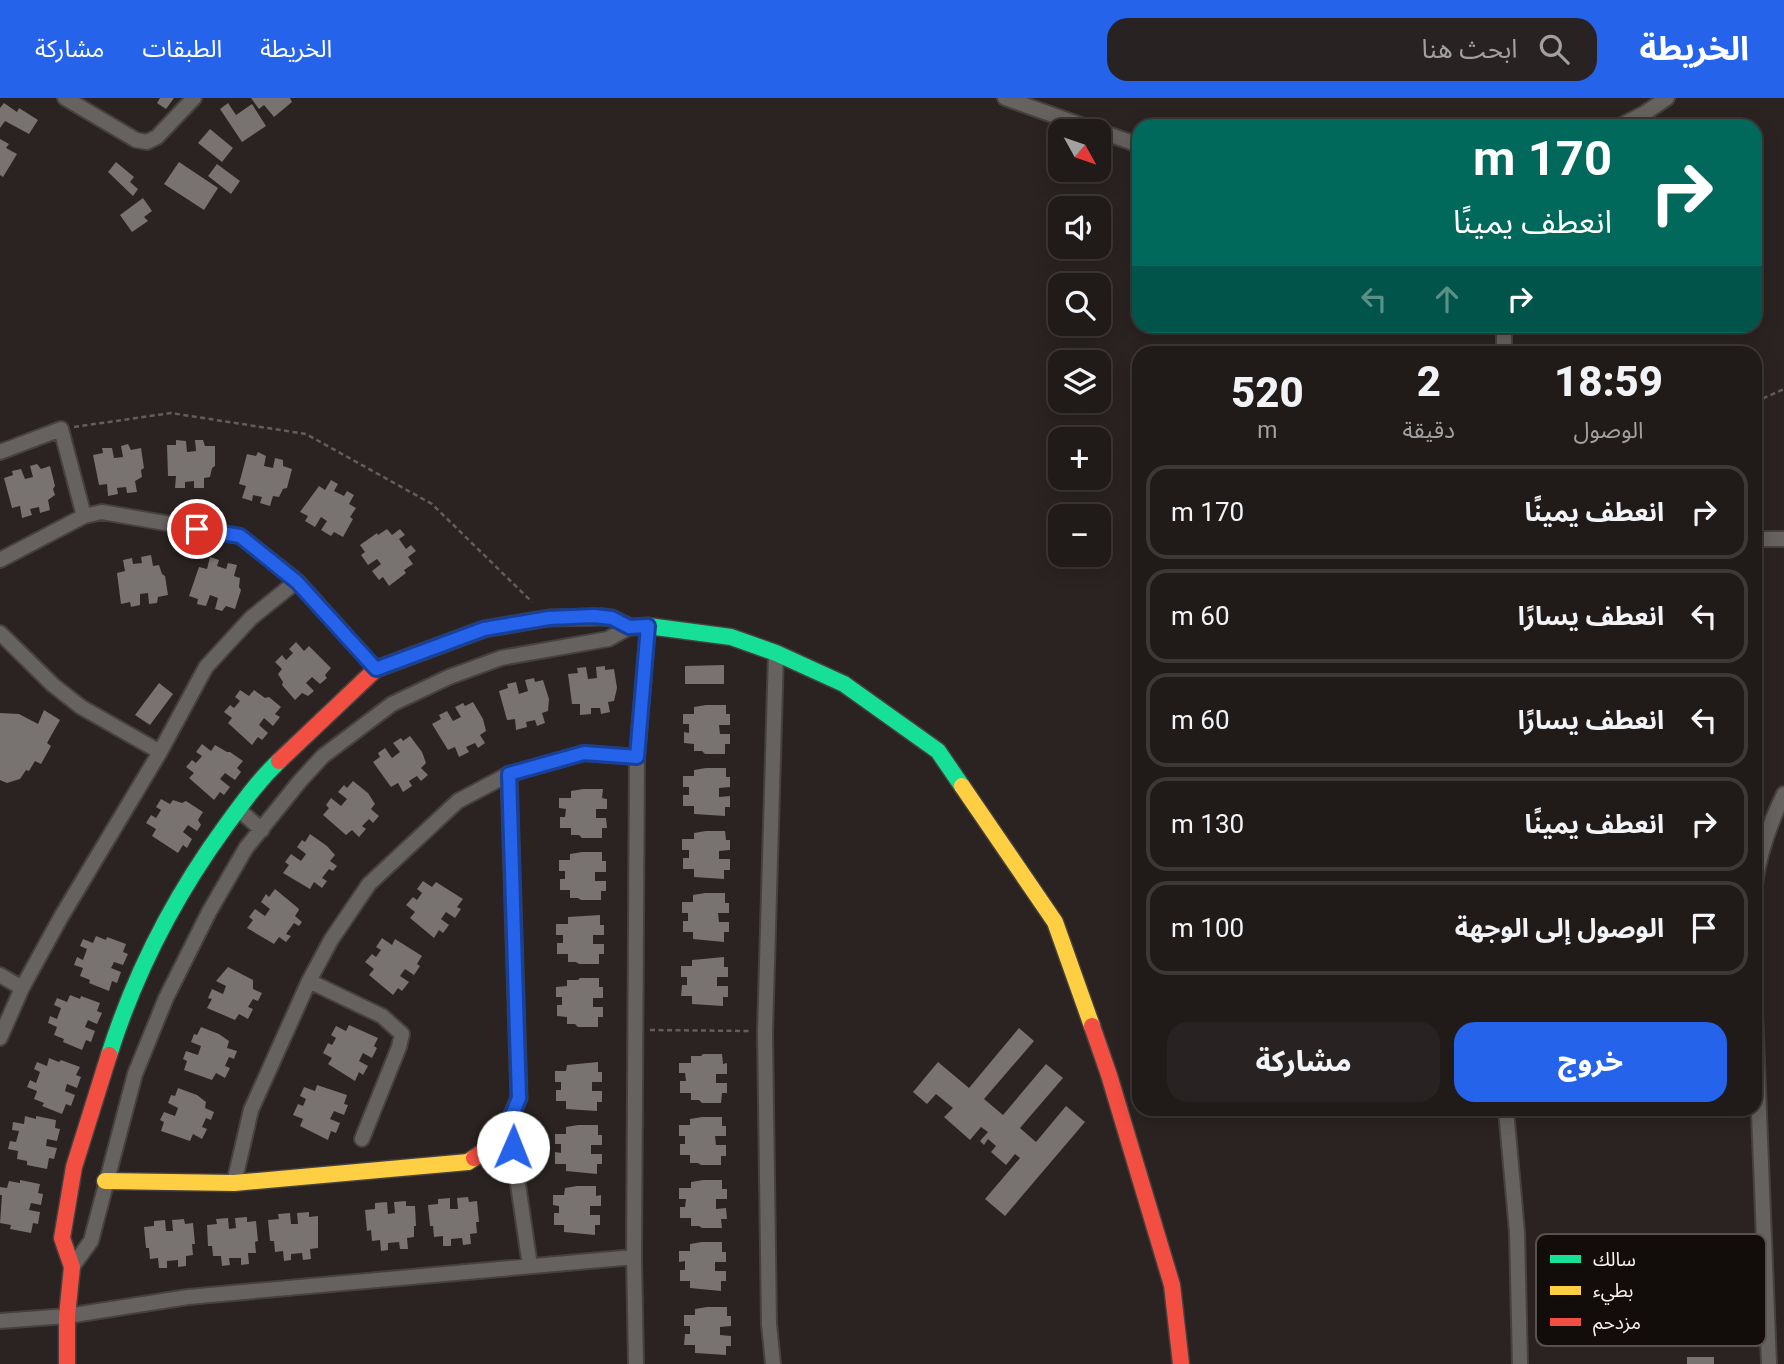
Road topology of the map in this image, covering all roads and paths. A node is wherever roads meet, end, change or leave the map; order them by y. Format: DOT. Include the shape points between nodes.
graph roads {
  1 [pos="65,98"];
  2 [pos="194,98"];
  3 [pos="1005,98"];
  4 [pos="1667,98"];
  5 [pos="1065,119"];
  6 [pos="1633,119"];
  7 [pos="1111,135"];
  8 [pos="1132,143"];
  9 [pos="1784,389"];
  10 [pos="1762,399"];
  11 [pos="61,429"];
  12 [pos="0,452"];
  13 [pos="84,516"];
  14 [pos="1784,539"];
  15 [pos="1762,540"];
  16 [pos="0,560"];
  17 [pos="297,582"];
  18 [pos="549,618"];
  19 [pos="648,626"];
  20 [pos="629,627"];
  21 [pos="0,633"];
  22 [pos="776,653"];
  23 [pos="376,669"];
  24 [pos="160,752"];
  25 [pos="637,757"];
  26 [pos="509,774"];
  27 [pos="1784,794"];
  28 [pos="238,810"];
  29 [pos="262,830"];
  30 [pos="1762,852"];
  31 [pos="0,975"];
  32 [pos="309,981"];
  33 [pos="22,988"];
  34 [pos="636,1030"];
  35 [pos="765,1032"];
  36 [pos="0,1038"];
  37 [pos="1507,1116"];
  38 [pos="1759,1116"];
  39 [pos="509,1123"];
  40 [pos="362,1139"];
  41 [pos="105,1181"];
  42 [pos="234,1183"];
  43 [pos="1764,1234"];
  44 [pos="634,1257"];
  45 [pos="530,1266"];
  46 [pos="72,1267"];
  47 [pos="1766,1289"];
  48 [pos="67,1315"];
  49 [pos="0,1321"];
  50 [pos="67,1364"];
  51 [pos="636,1364"];
  52 [pos="773,1364"];
  53 [pos="1181,1364"];
  54 [pos="1520,1364"];
  55 [pos="1769,1364"];
  1 -- 2 [label="street" via="135,140 147,142"];
  3 -- 5 [label="street"];
  4 -- 6 [label="street"];
  7 -- 8 [label="street"];
  9 -- 10 [label="path"];
  11 -- 12 [label="street"];
  11 -- 13 [label="street"];
  11 -- 18 [label="path" via="171,413 306,434 432,504"];
  13 -- 16 [label="street"];
  13 -- 17 [label="street" via="102,512 240,536"];
  14 -- 15 [label="street"];
  17 -- 23 [label="street"];
  17 -- 24 [label="street" via="251,618 206,667"];
  18 -- 20 [label="street" via="612,618"];
  18 -- 23 [label="street" via="484,629"];
  19 -- 20 [label="street"];
  19 -- 22 [label="street" via="731,637"];
  19 -- 25 [label="street"];
  20 -- 29 [label="street" via="608,639 501,658 393,704 323,756"];
  21 -- 24 [label="street" via="81,707"];
  22 -- 35 [label="street"];
  22 -- 53 [label="street" via="844,684 938,751 1055,922 1110,1075 1172,1285"];
  23 -- 28 [label="street" via="258,781"];
  24 -- 33 [label="street"];
  25 -- 26 [label="street" via="584,753"];
  25 -- 34 [label="street"];
  26 -- 32 [label="street" via="458,801 369,884"];
  26 -- 39 [label="street" via="519,1098"];
  27 -- 30 [label="street"];
  28 -- 29 [label="street"];
  28 -- 46 [label="street" via="194,870 149,951 115,1037 74,1167 62,1238"];
  29 -- 41 [label="street" via="246,848 209,912 166,998 135,1074"];
  31 -- 33 [label="street"];
  32 -- 40 [label="street" via="382,1016 402,1034"];
  32 -- 42 [label="street" via="251,1110"];
  33 -- 36 [label="street"];
  34 -- 35 [label="path"];
  34 -- 44 [label="street"];
  35 -- 52 [label="street"];
  37 -- 54 [label="street" via="1517,1231"];
  38 -- 43 [label="street"];
  39 -- 42 [label="street" via="496,1144 468,1162"];
  39 -- 45 [label="street"];
  41 -- 42 [label="street"];
  41 -- 46 [label="street" via="91,1241"];
  44 -- 45 [label="street"];
  44 -- 51 [label="street"];
  45 -- 48 [label="street" via="188,1297"];
  46 -- 48 [label="street"];
  47 -- 55 [label="street"];
  48 -- 49 [label="street"];
  48 -- 50 [label="street"];
}
